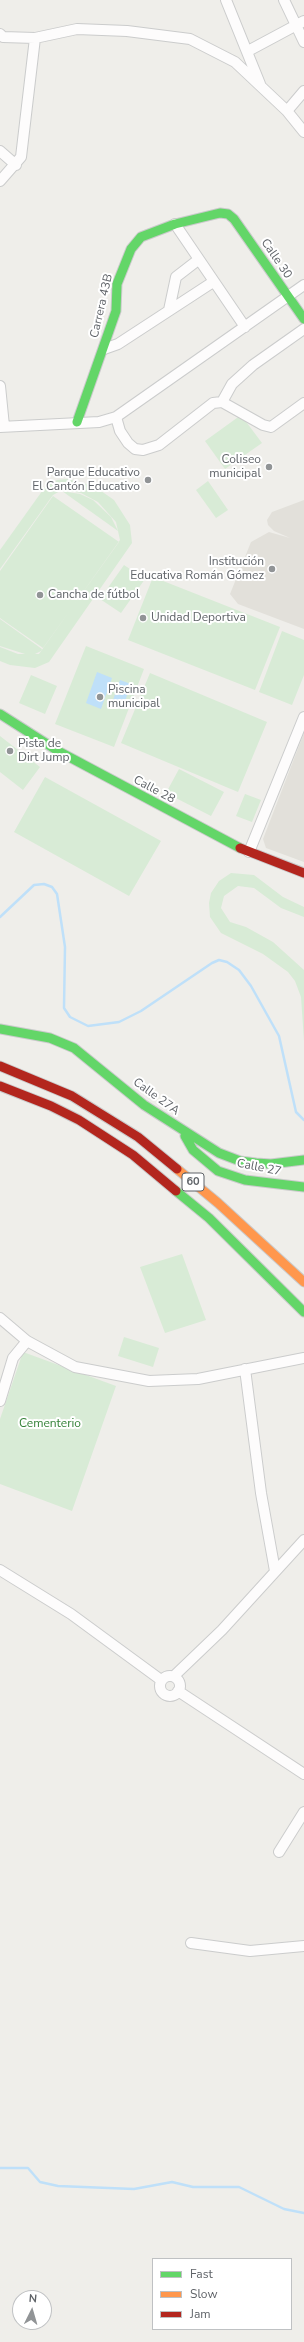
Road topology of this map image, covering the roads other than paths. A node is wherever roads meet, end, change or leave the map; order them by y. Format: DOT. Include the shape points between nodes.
graph roads {
  1 [pos="226,0"];
  2 [pos="284,0"];
  3 [pos="300,23"];
  4 [pos="1,37"];
  5 [pos="35,38"];
  6 [pos="304,42"];
  7 [pos="248,51"];
  8 [pos="261,86"];
  9 [pos="304,91"];
  10 [pos="287,111"];
  11 [pos="304,132"];
  12 [pos="0,151"];
  13 [pos="16,165"];
  14 [pos="0,181"];
  15 [pos="228,214"];
  16 [pos="174,224"];
  17 [pos="198,260"];
  18 [pos="213,282"];
  19 [pos="304,285"];
  20 [pos="287,298"];
  21 [pos="169,310"];
  22 [pos="304,319"];
  23 [pos="245,327"];
  24 [pos="304,329"];
  25 [pos="104,349"];
  26 [pos="0,386"];
  27 [pos="222,402"];
  28 [pos="304,403"];
  29 [pos="116,417"];
  30 [pos="78,422"];
  31 [pos="2,426"];
  32 [pos="0,714"];
  33 [pos="304,717"];
  34 [pos="250,852"];
  35 [pos="304,873"];
  36 [pos="0,1029"];
  37 [pos="0,1066"];
  38 [pos="0,1086"];
  39 [pos="181,1130"];
  40 [pos="304,1160"];
  41 [pos="304,1186"];
  42 [pos="304,1281"];
  43 [pos="304,1312"];
  44 [pos="0,1318"];
  45 [pos="27,1341"];
  46 [pos="304,1358"];
  47 [pos="245,1369"];
  48 [pos="0,1401"];
  49 [pos="304,1540"];
  50 [pos="0,1570"];
  51 [pos="275,1571"];
  52 [pos="174,1676"];
  53 [pos="161,1680"];
  54 [pos="178,1691"];
  55 [pos="304,1774"];
  56 [pos="304,1812"];
  57 [pos="279,1852"];
  58 [pos="191,1943"];
  59 [pos="304,1946"];
  1 -- 7 [label="street"];
  2 -- 3 [label="street"];
  3 -- 6 [label="street"];
  3 -- 7 [label="street"];
  4 -- 5 [label="street"];
  5 -- 8 [label="street" via="77,29 127,31 190,39 235,62"];
  5 -- 13 [label="street" via="21,157"];
  7 -- 8 [label="street"];
  8 -- 10 [label="street"];
  9 -- 10 [label="street"];
  10 -- 11 [label="street"];
  12 -- 13 [label="street"];
  13 -- 14 [label="street"];
  15 -- 16 [label="main road, Carrera 43B" via="220,213"];
  15 -- 20 [label="main road, Calle 30" via="234,219"];
  16 -- 17 [label="street"];
  16 -- 25 [label="main road, Carrera 43B" via="141,238 131,249 117,284 116,311"];
  17 -- 18 [label="street"];
  17 -- 21 [label="street" via="176,277"];
  18 -- 21 [label="street"];
  18 -- 23 [label="street"];
  19 -- 20 [label="street"];
  20 -- 22 [label="main road, Calle 30"];
  20 -- 23 [label="street"];
  21 -- 25 [label="street" via="118,344"];
  23 -- 29 [label="street"];
  24 -- 27 [label="street" via="237,380 225,394"];
  25 -- 30 [label="main road, Carrera 43B"];
  26 -- 31 [label="street"];
  27 -- 28 [label="street" via="271,427"];
  27 -- 29 [label="street" via="207,406 159,444 143,450 135,449 128,443 120,431"];
  29 -- 30 [label="street" via="99,422"];
  30 -- 31 [label="street" via="65,425"];
  32 -- 34 [label="main road, Calle 28" via="58,751"];
  33 -- 34 [label="street"];
  34 -- 35 [label="main road, Calle 28"];
  36 -- 39 [label="main road, Calle 27A" via="50,1038 74,1048 144,1105"];
  37 -- 42 [label="main road, 60" via="72,1096 138,1137 218,1202"];
  38 -- 43 [label="main road, 60" via="52,1106 79,1120 133,1155 209,1218"];
  39 -- 40 [label="main road, Calle 27A" via="219,1153 240,1161 271,1164"];
  39 -- 41 [label="main road, Calle 27" via="193,1150 218,1171 245,1180"];
  44 -- 45 [label="street"];
  45 -- 47 [label="street" via="75,1367 149,1381 198,1379"];
  45 -- 48 [label="street" via="13,1358"];
  46 -- 47 [label="street"];
  47 -- 51 [label="street" via="261,1494"];
  49 -- 51 [label="street"];
  50 -- 53 [label="street" via="72,1614"];
  51 -- 52 [label="street" via="222,1630"];
  52 -- 53 [label="street" via="167,1676"];
  52 -- 54 [label="street" via="180,1685"];
  53 -- 54 [label="street" via="159,1687 166,1695 172,1696"];
  54 -- 55 [label="street"];
  56 -- 57 [label="street"];
  58 -- 59 [label="street" via="250,1951"];
}
